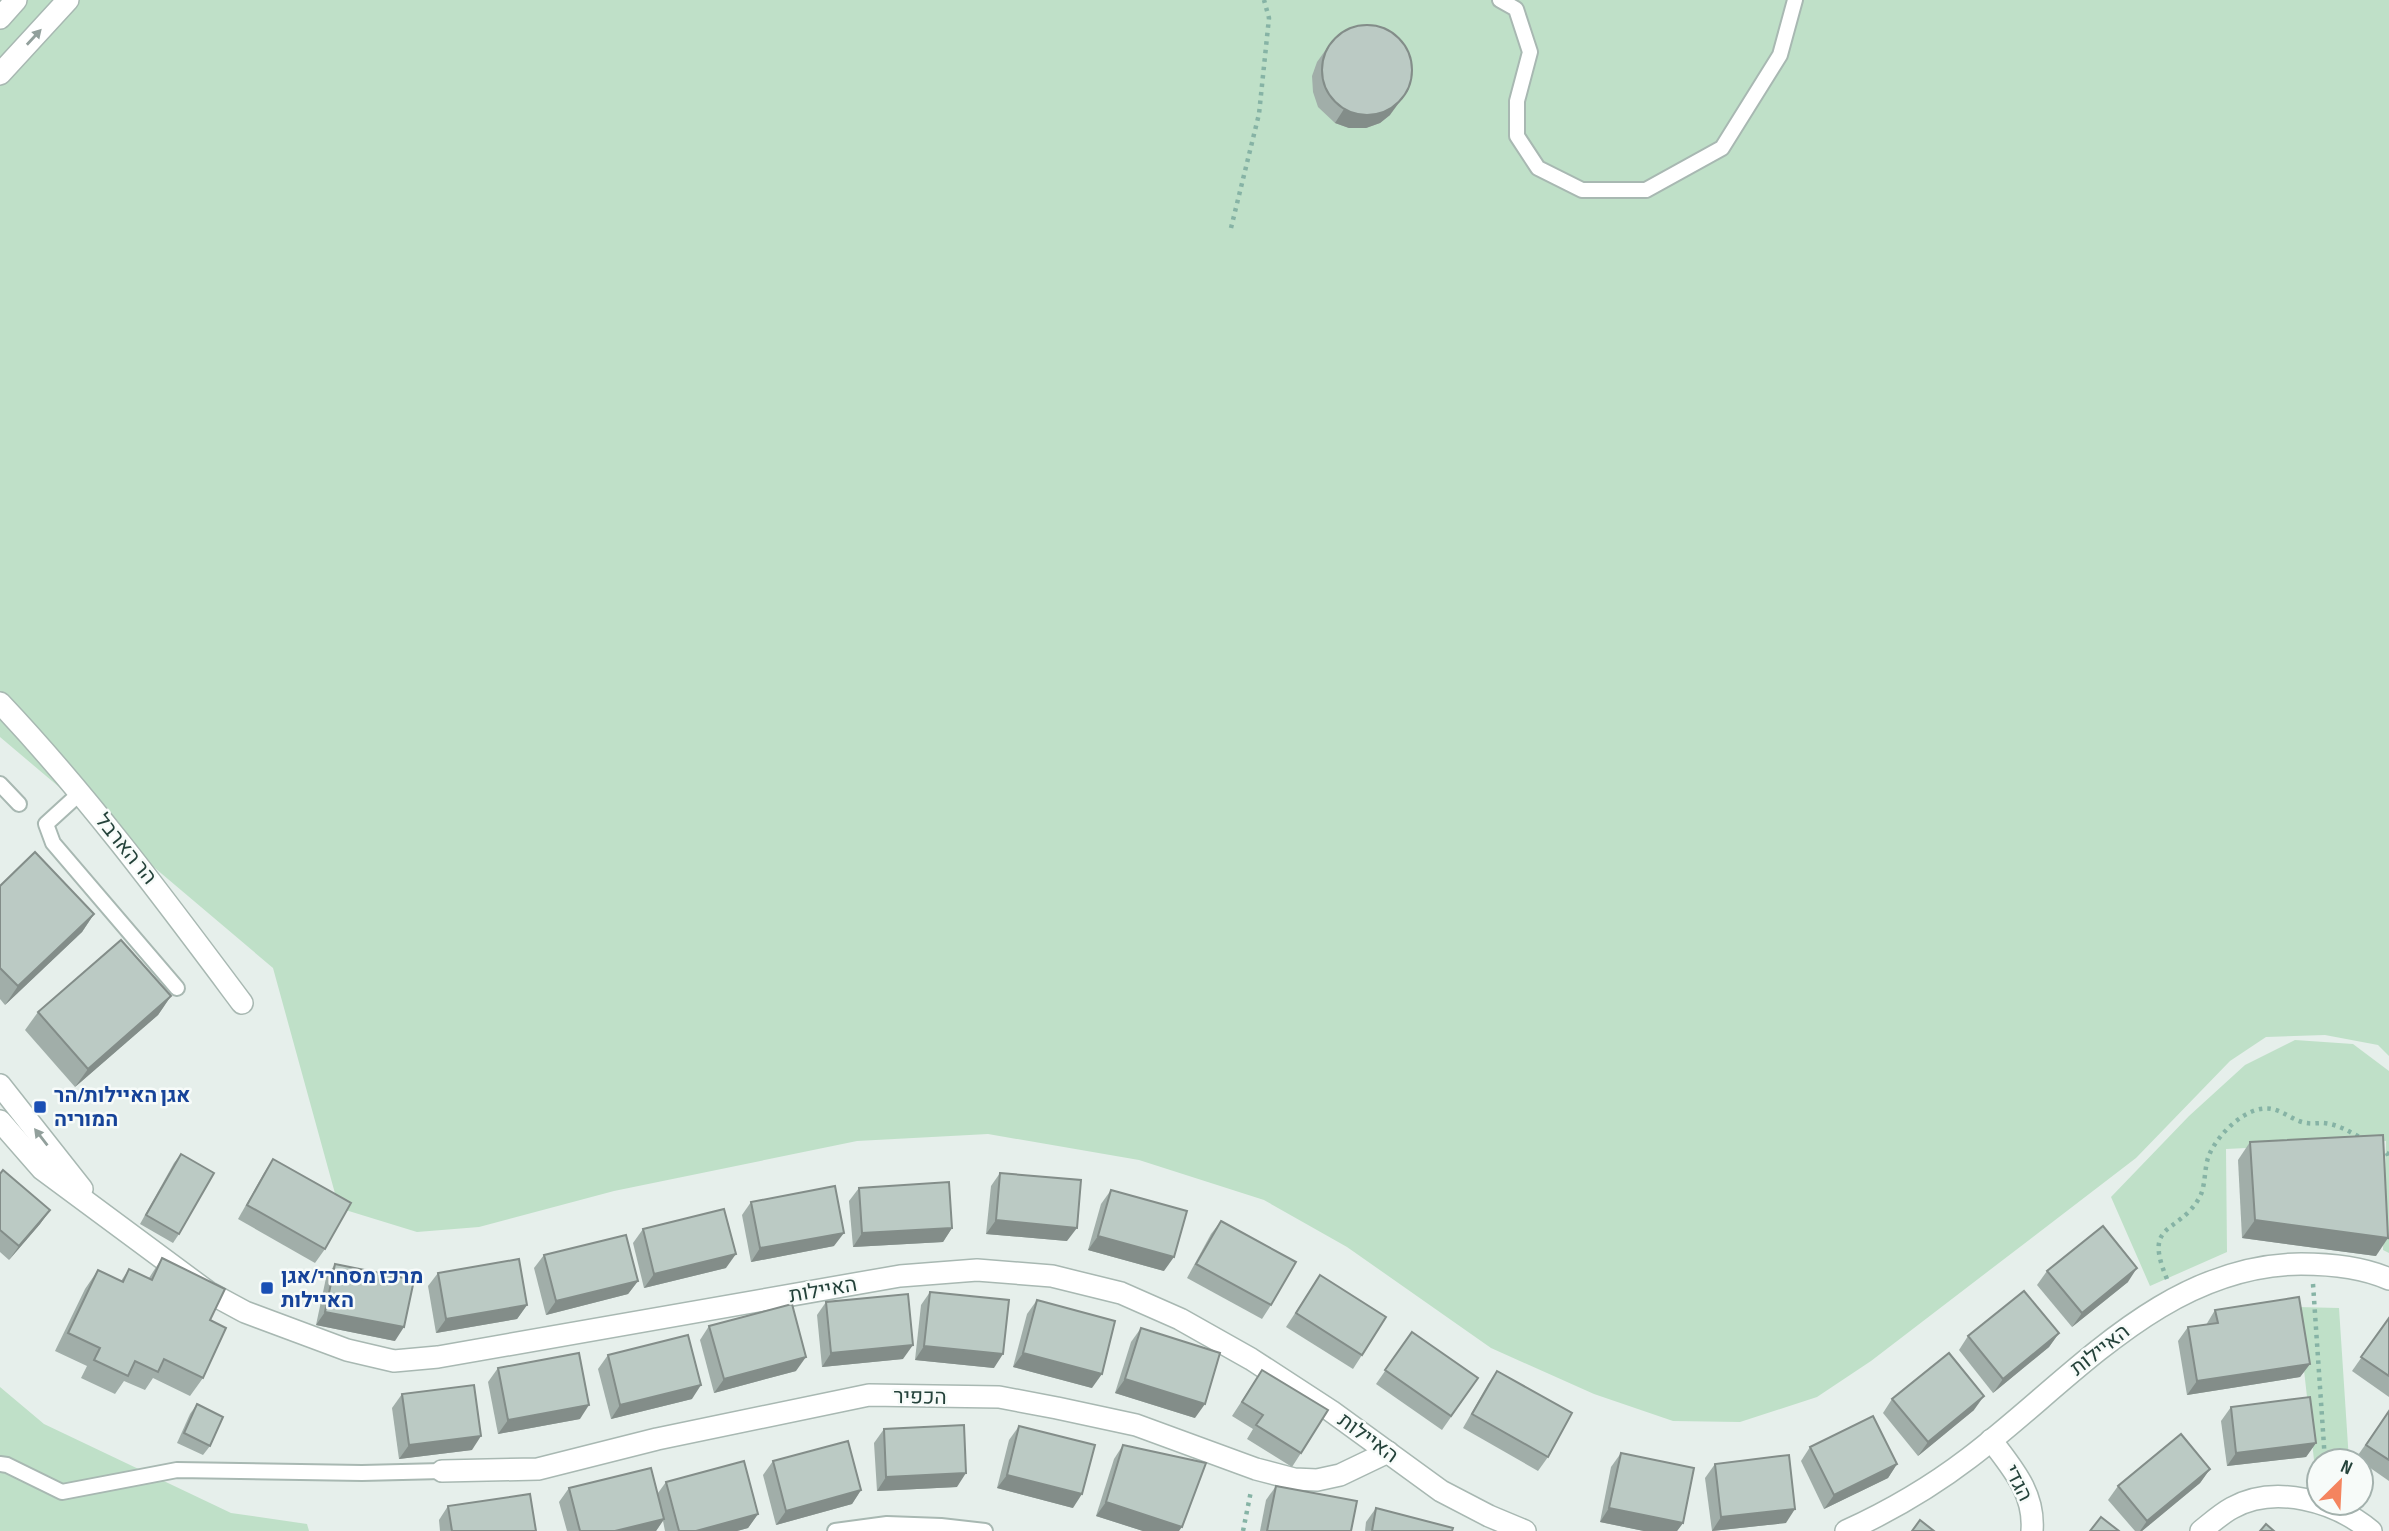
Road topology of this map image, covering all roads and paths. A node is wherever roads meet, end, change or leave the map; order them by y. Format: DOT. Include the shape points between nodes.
graph roads {
  1 [pos="16,0"];
  2 [pos="68,0"];
  3 [pos="1264,0"];
  4 [pos="1500,0"];
  5 [pos="1795,0"];
  6 [pos="0,18"];
  7 [pos="0,74"];
  8 [pos="1231,228"];
  9 [pos="0,704"];
  10 [pos="0,784"];
  11 [pos="80,793"];
  12 [pos="19,804"];
  13 [pos="177,988"];
  14 [pos="242,1003"];
  15 [pos="0,1084"];
  16 [pos="0,1121"];
  17 [pos="2389,1159"];
  18 [pos="98,1210"];
  19 [pos="2312,1264"];
  20 [pos="2389,1279"];
  21 [pos="2175,1299"];
  22 [pos="1991,1440"];
  23 [pos="2324,1447"];
  24 [pos="1388,1452"];
  25 [pos="0,1464"];
  26 [pos="1256,1469"];
  27 [pos="442,1471"];
  28 [pos="835,1531"];
  29 [pos="985,1531"];
  30 [pos="1243,1531"];
  31 [pos="1525,1531"];
  32 [pos="1846,1531"];
  33 [pos="2032,1531"];
  34 [pos="2202,1531"];
  35 [pos="2371,1531"];
  1 -- 6 [label="street"];
  7 -- 2 [label="street, one-way"];
  3 -- 8 [label="path" via="1269,18 1259,114"];
  4 -- 5 [label="lane" via="1516,9 1530,52 1517,101 1517,136 1538,168 1582,190 1646,190 1722,148 1780,54"];
  9 -- 11 [label="street, הר הארבל"];
  10 -- 12 [label="lane"];
  11 -- 13 [label="lane" via="46,824 53,843"];
  11 -- 14 [label="street, הר הארבל"];
  18 -- 15 [label="street, one-way"];
  16 -- 18 [label="street" via="42,1169"];
  17 -- 21 [label="path" via="2387,1153 2340,1126 2305,1123 2271,1108 2248,1114 2227,1127 2209,1154 2199,1199 2165,1229 2158,1246"];
  18 -- 24 [label="street, האיילות" via="208,1292 245,1312 347,1350 394,1361 900,1276 977,1270 1052,1276 1121,1293 1180,1319 1251,1359"];
  19 -- 20 [label="street, האיילות"];
  19 -- 21 [label="street, האיילות" via="2277,1264 2229,1276"];
  19 -- 23 [label="path"];
  21 -- 22 [label="street, האיילות" via="2100,1348"];
  22 -- 32 [label="street, האיילות" via="1926,1489"];
  22 -- 33 [label="street, הגדי" via="2019,1475 2030,1501"];
  24 -- 26 [label="street, הכפיר" via="1340,1475 1317,1480"];
  24 -- 31 [label="street, האיילות" via="1441,1491"];
  25 -- 27 [label="lane" via="62,1492 177,1470"];
  26 -- 27 [label="street, הכפיר" via="1136,1425 1056,1408 999,1398 869,1395 538,1469"];
  26 -- 30 [label="path"];
  28 -- 29 [label="lane" via="887,1524"];
  34 -- 35 [label="street" via="2233,1507 2262,1497 2287,1496 2342,1513"];
}
